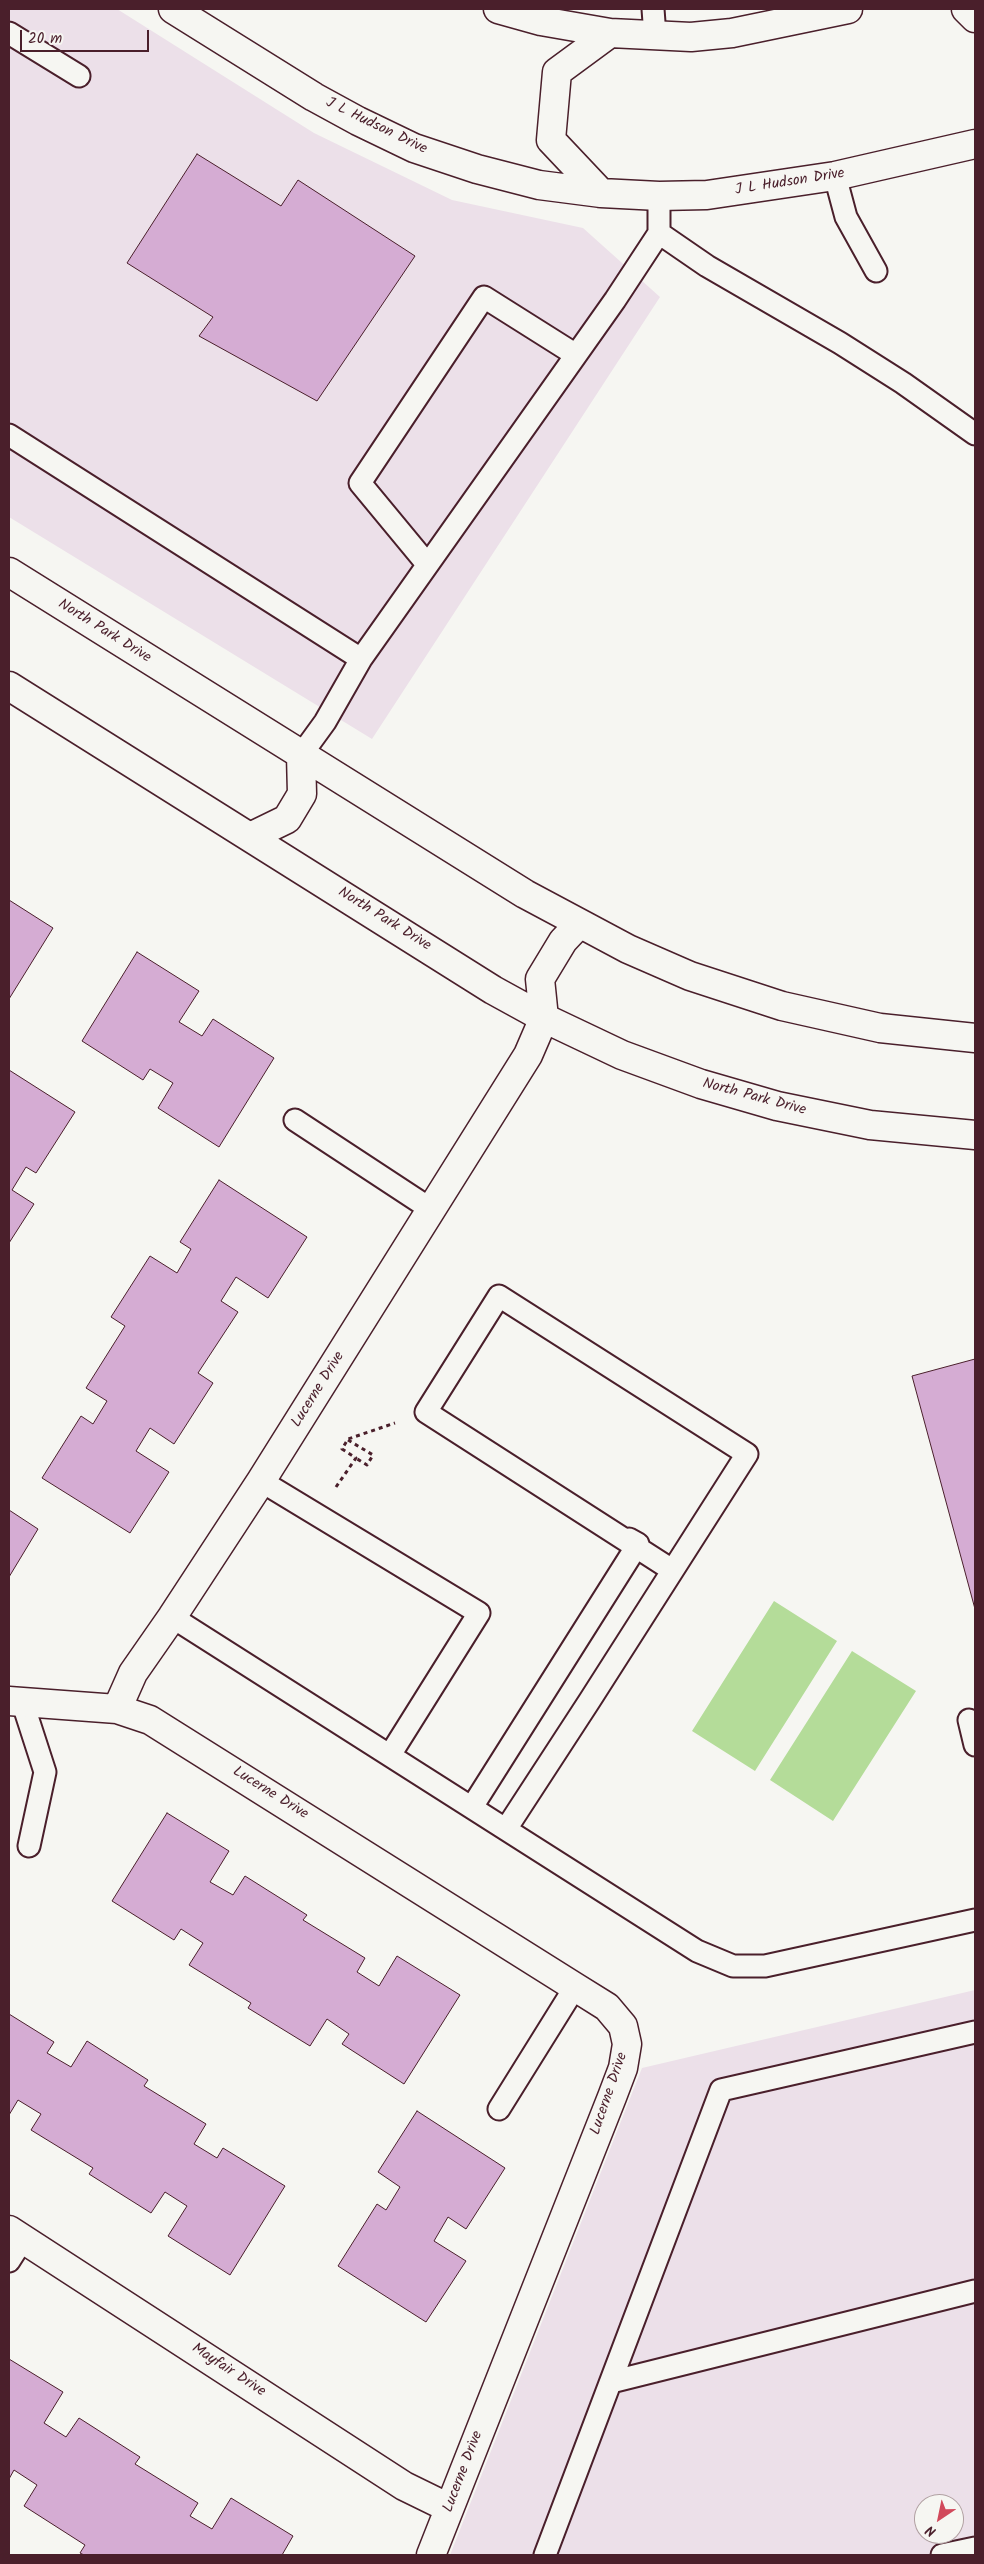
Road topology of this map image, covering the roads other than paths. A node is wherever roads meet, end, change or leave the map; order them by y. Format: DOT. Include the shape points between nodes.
graph roads {
  1 [pos="173,9"];
  2 [pos="498,9"];
  3 [pos="653,9"];
  4 [pos="848,9"];
  5 [pos="966,9"];
  6 [pos="541,15"];
  7 [pos="975,18"];
  8 [pos="9,33"];
  9 [pos="610,33"];
  10 [pos="655,36"];
  11 [pos="78,76"];
  12 [pos="975,144"];
  13 [pos="835,176"];
  14 [pos="601,193"];
  15 [pos="660,196"];
  16 [pos="659,233"];
  17 [pos="876,271"];
  18 [pos="576,355"];
  19 [pos="975,434"];
  20 [pos="9,435"];
  21 [pos="427,564"];
  22 [pos="9,572"];
  23 [pos="361,658"];
  24 [pos="9,686"];
  25 [pos="301,755"];
  26 [pos="250,837"];
  27 [pos="580,924"];
  28 [pos="544,1018"];
  29 [pos="975,1038"];
  30 [pos="295,1120"];
  31 [pos="975,1136"];
  32 [pos="432,1210"];
  33 [pos="427,1411"];
  34 [pos="261,1481"];
  35 [pos="638,1544"];
  36 [pos="672,1570"];
  37 [pos="172,1617"];
  38 [pos="16,1702"];
  39 [pos="116,1709"];
  40 [pos="969,1720"];
  41 [pos="975,1745"];
  42 [pos="390,1755"];
  43 [pos="472,1807"];
  44 [pos="506,1829"];
  45 [pos="29,1846"];
  46 [pos="975,1920"];
  47 [pos="575,1987"];
  48 [pos="975,2032"];
  49 [pos="499,2109"];
  50 [pos="13,2243"];
  51 [pos="975,2291"];
  52 [pos="611,2382"];
  53 [pos="450,2508"];
  54 [pos="975,2548"];
  55 [pos="431,2555"];
  56 [pos="545,2555"];
  57 [pos="942,2555"];
  1 -- 14 [label="street, J L Hudson Drive" via="314,96 414,148 476,169 539,185"];
  2 -- 6 [label="street"];
  3 -- 10 [label="lane"];
  4 -- 10 [label="street" via="732,33"];
  5 -- 7 [label="street"];
  6 -- 9 [label="street"];
  8 -- 11 [label="lane"];
  9 -- 10 [label="street"];
  9 -- 14 [label="street" via="557,72 551,140"];
  12 -- 13 [label="street, J L Hudson Drive"];
  13 -- 15 [label="street, J L Hudson Drive" via="716,194"];
  13 -- 17 [label="lane" via="846,217"];
  14 -- 15 [label="street, J L Hudson Drive"];
  15 -- 16 [label="lane"];
  16 -- 18 [label="lane"];
  16 -- 19 [label="lane" via="707,266 903,383"];
  18 -- 21 [label="lane"];
  18 -- 21 [label="lane" via="484,297 360,483"];
  20 -- 23 [label="lane"];
  21 -- 23 [label="lane"];
  22 -- 25 [label="street, North Park Drive"];
  23 -- 25 [label="lane" via="325,722"];
  24 -- 26 [label="street, North Park Drive"];
  25 -- 26 [label="street" via="302,794 287,819"];
  25 -- 27 [label="street, North Park Drive" via="525,894"];
  26 -- 28 [label="street, North Park Drive" via="492,990"];
  27 -- 28 [label="street" via="555,953 540,979"];
  27 -- 29 [label="street, North Park Drive" via="690,976 782,1006 880,1028"];
  28 -- 31 [label="street, North Park Drive" via="622,1055 701,1084 777,1106 870,1124"];
  28 -- 32 [label="street, Lucerne Drive" via="528,1055"];
  30 -- 32 [label="lane"];
  32 -- 34 [label="street, Lucerne Drive"];
  33 -- 35 [label="lane"];
  33 -- 35 [label="lane" via="500,1297 746,1454 674,1567"];
  33 -- 36 [label="lane"];
  33 -- 36 [label="lane" via="499,1296 747,1454"];
  34 -- 37 [label="street, Lucerne Drive"];
  34 -- 42 [label="lane" via="479,1613"];
  35 -- 43 [label="lane"];
  36 -- 44 [label="lane"];
  37 -- 39 [label="street, Lucerne Drive" via="132,1673"];
  37 -- 42 [label="lane"];
  38 -- 39 [label="street"];
  38 -- 45 [label="lane" via="45,1772"];
  39 -- 47 [label="street, Lucerne Drive" via="150,1720 179,1737"];
  40 -- 41 [label="lane"];
  42 -- 43 [label="lane"];
  43 -- 44 [label="lane"];
  44 -- 46 [label="lane" via="697,1951 733,1966 765,1966"];
  47 -- 49 [label="lane"];
  47 -- 53 [label="street, Lucerne Drive" via="607,2008 623,2026 627,2044 622,2068"];
  48 -- 52 [label="lane" via="721,2090"];
  50 -- 53 [label="street, Mayfair Drive" via="404,2486"];
  51 -- 52 [label="lane"];
  52 -- 56 [label="lane"];
  53 -- 55 [label="street, Lucerne Drive"];
  54 -- 57 [label="lane"];
}
